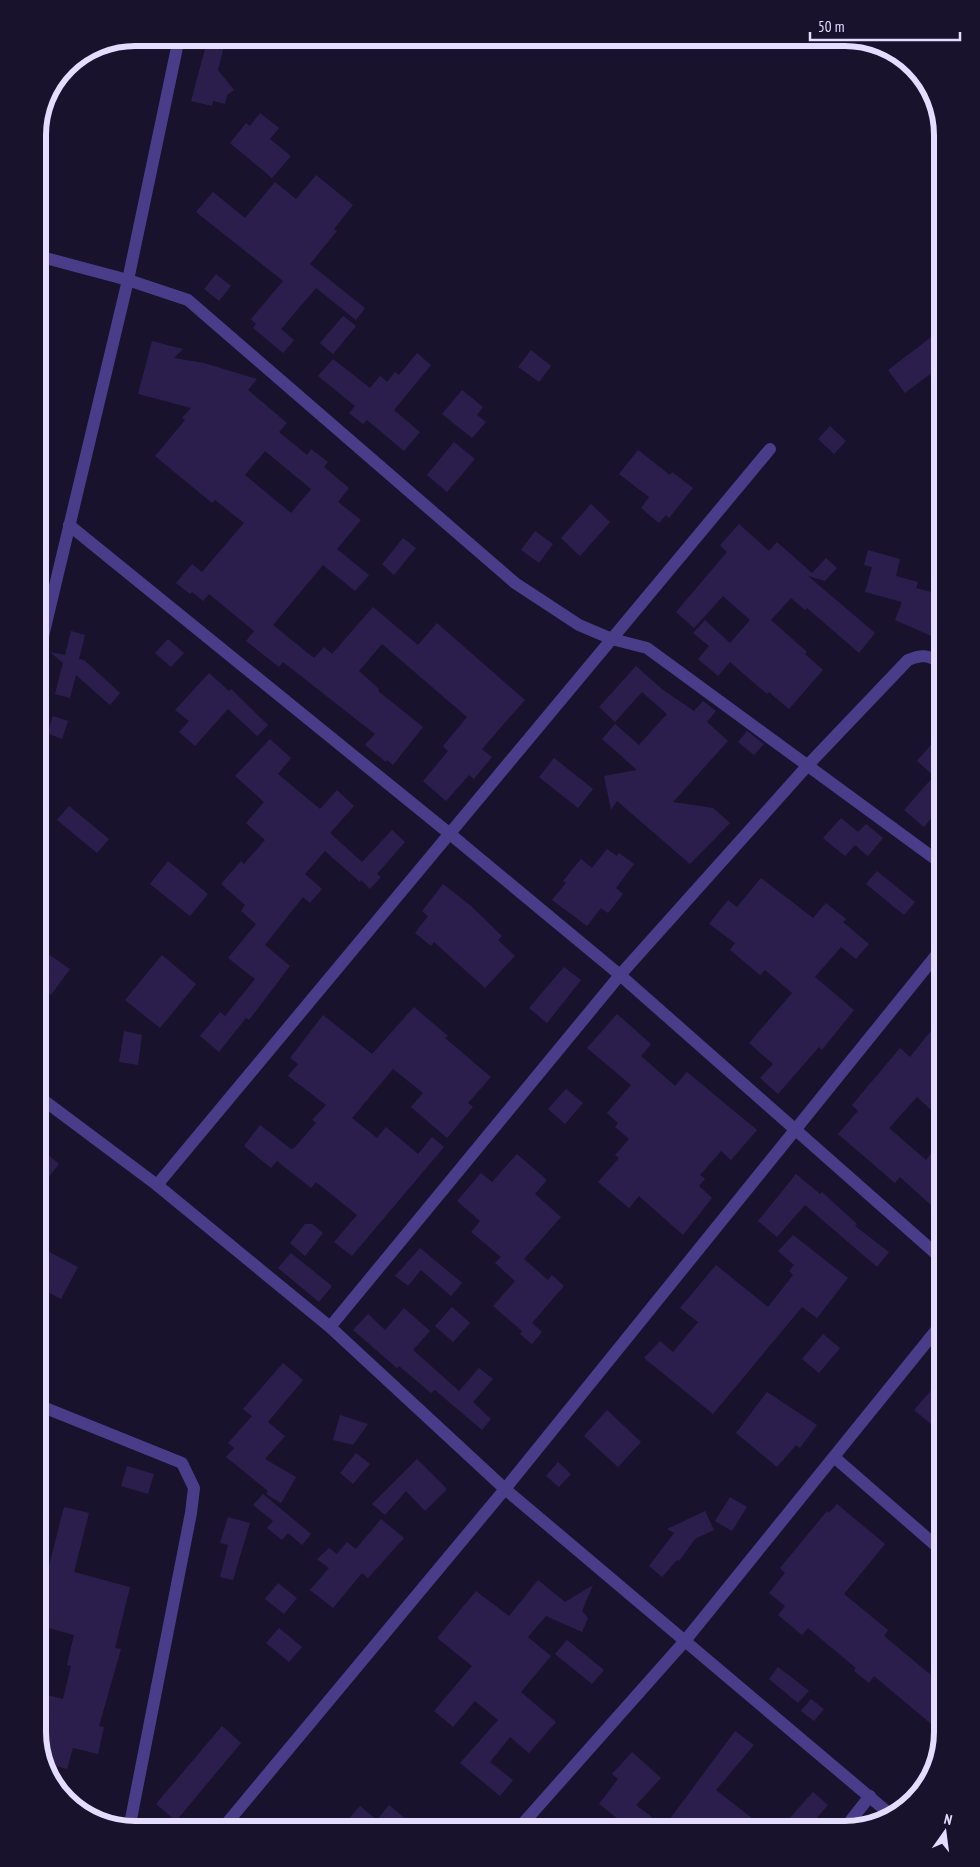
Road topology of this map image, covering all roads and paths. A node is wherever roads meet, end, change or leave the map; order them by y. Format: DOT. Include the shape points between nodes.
graph roads {
  1 [pos="177,46"];
  2 [pos="46,258"];
  3 [pos="128,280"];
  4 [pos="770,448"];
  5 [pos="69,525"];
  6 [pos="46,623"];
  7 [pos="612,639"];
  8 [pos="934,658"];
  9 [pos="808,765"];
  10 [pos="450,834"];
  11 [pos="934,858"];
  12 [pos="934,958"];
  13 [pos="620,975"];
  14 [pos="46,1102"];
  15 [pos="795,1130"];
  16 [pos="157,1185"];
  17 [pos="934,1252"];
  18 [pos="330,1327"];
  19 [pos="934,1333"];
  20 [pos="46,1408"];
  21 [pos="834,1457"];
  22 [pos="505,1489"];
  23 [pos="934,1545"];
  24 [pos="684,1642"];
  25 [pos="870,1796"];
  26 [pos="886,1810"];
  27 [pos="131,1821"];
  28 [pos="229,1821"];
  29 [pos="525,1821"];
  30 [pos="851,1821"];
  1 -- 3 [label="street"];
  2 -- 3 [label="street"];
  3 -- 5 [label="street"];
  3 -- 7 [label="street" via="188,300 516,583 578,625"];
  4 -- 7 [label="street"];
  5 -- 6 [label="street"];
  5 -- 10 [label="street"];
  7 -- 9 [label="street" via="647,648"];
  7 -- 10 [label="street"];
  8 -- 9 [label="street" via="920,655 908,660"];
  9 -- 11 [label="street"];
  9 -- 13 [label="street"];
  10 -- 13 [label="street"];
  10 -- 16 [label="street"];
  12 -- 15 [label="street"];
  13 -- 15 [label="street"];
  13 -- 18 [label="street"];
  14 -- 16 [label="street"];
  15 -- 17 [label="street"];
  15 -- 22 [label="street"];
  16 -- 18 [label="street"];
  18 -- 22 [label="street"];
  19 -- 21 [label="street"];
  20 -- 27 [label="street" via="182,1463 194,1488"];
  21 -- 23 [label="street"];
  21 -- 24 [label="street"];
  22 -- 24 [label="street"];
  22 -- 28 [label="street"];
  24 -- 25 [label="street"];
  24 -- 29 [label="street"];
  25 -- 26 [label="street"];
  25 -- 30 [label="street"];
}
